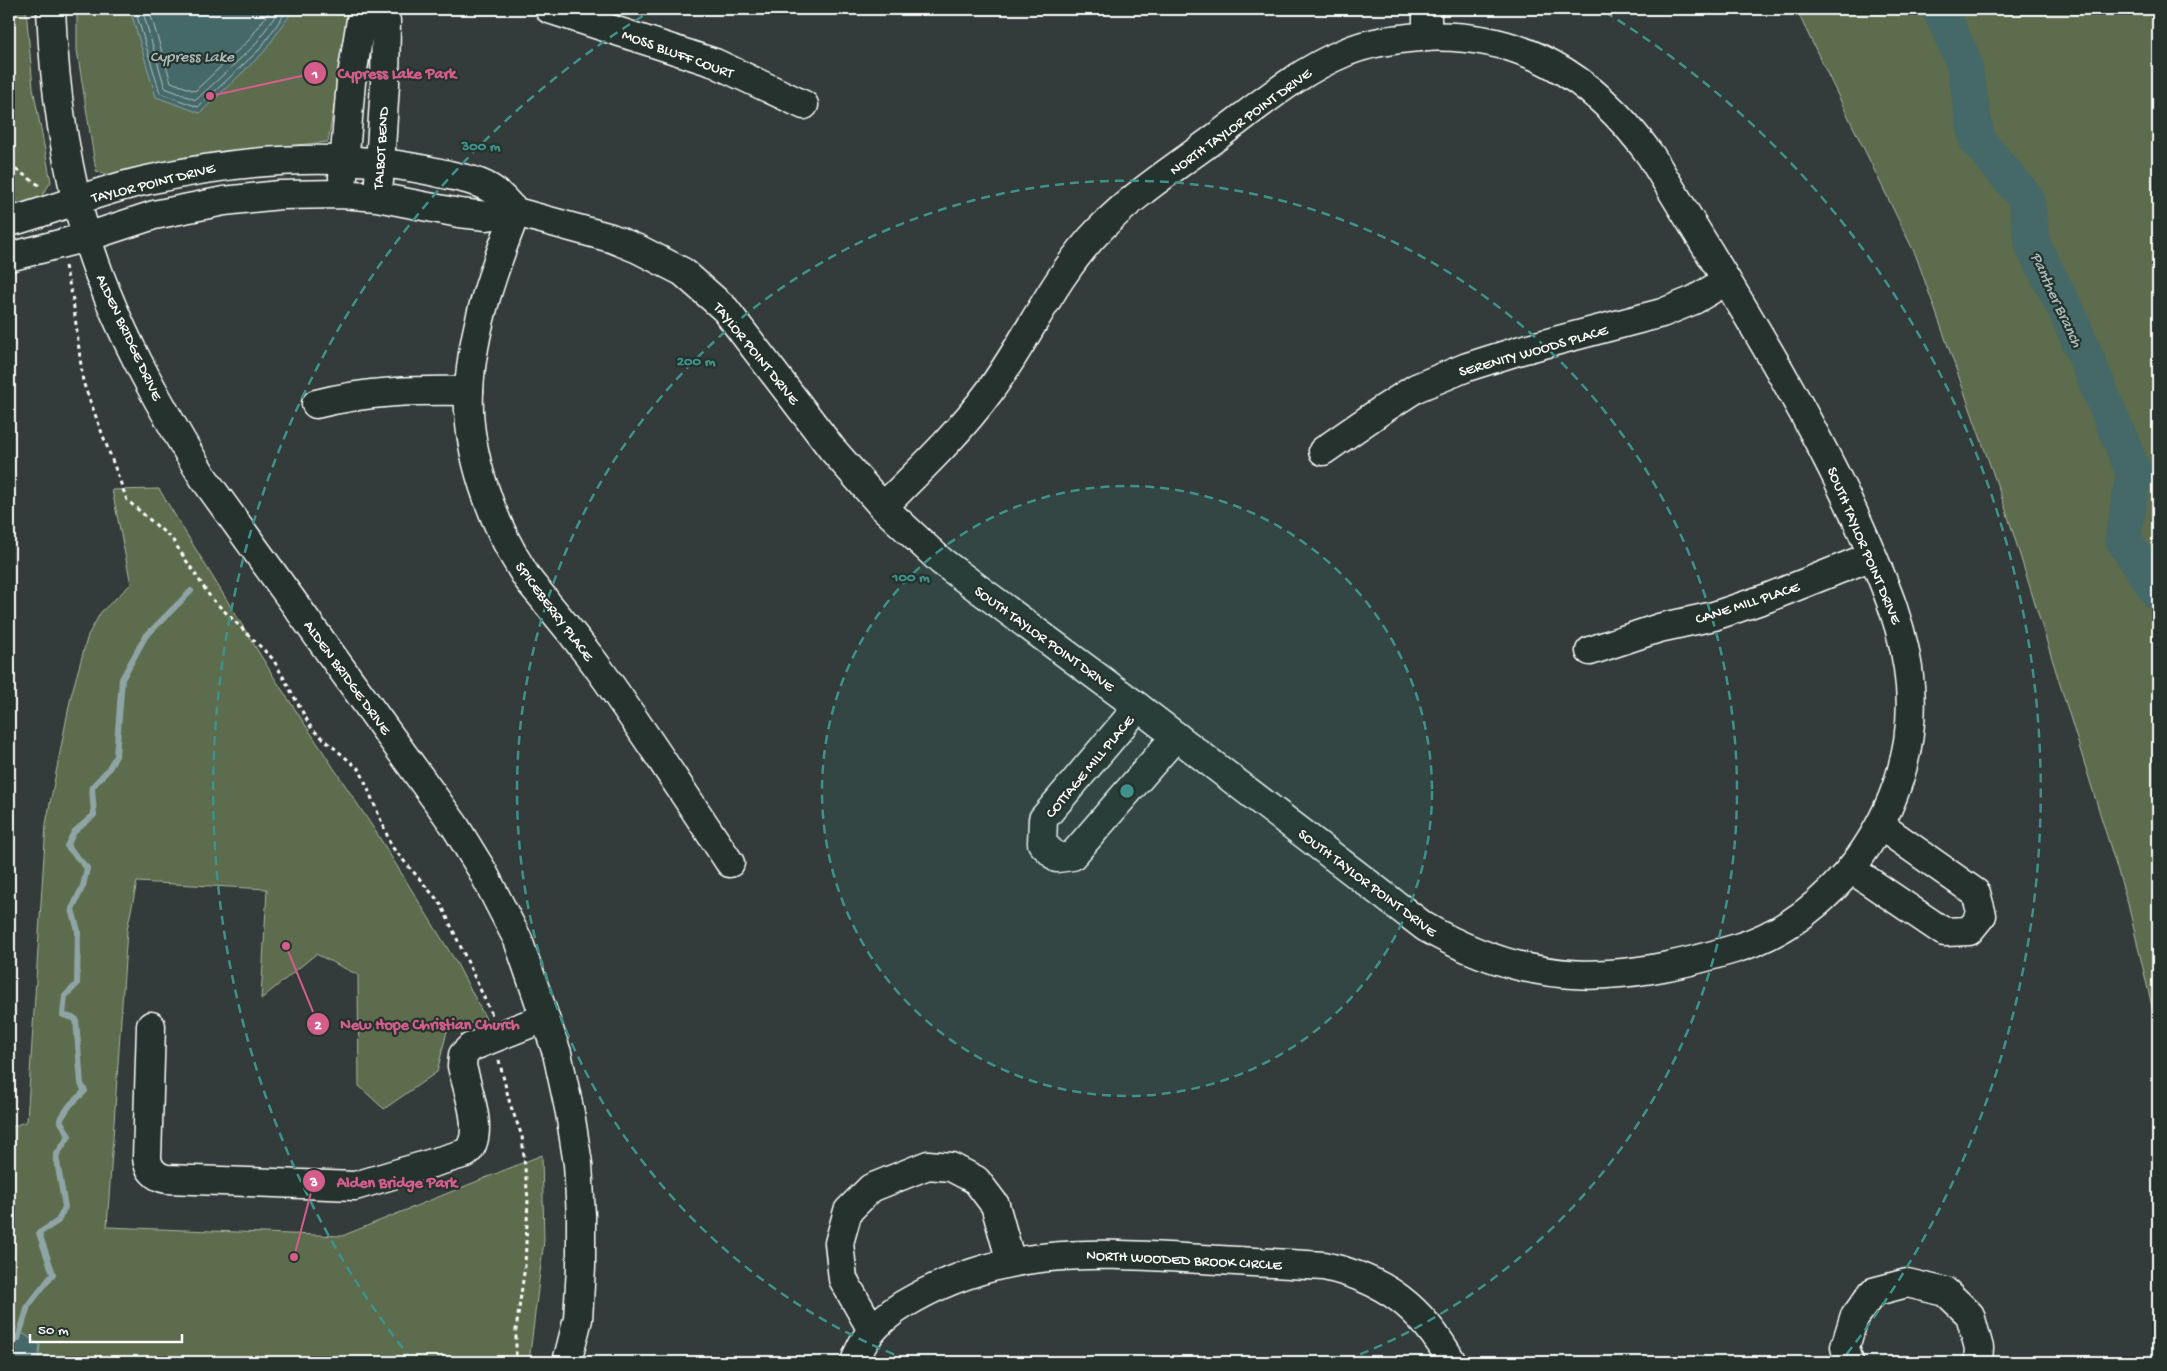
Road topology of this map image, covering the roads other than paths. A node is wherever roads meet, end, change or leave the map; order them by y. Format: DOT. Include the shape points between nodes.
graph roads {
  1 [pos="51,9"];
  2 [pos="367,9"];
  3 [pos="384,9"];
  4 [pos="549,9"];
  5 [pos="1427,9"];
  6 [pos="1427,37"];
  7 [pos="804,105"];
  8 [pos="344,160"];
  9 [pos="380,163"];
  10 [pos="342,194"];
  11 [pos="377,197"];
  12 [pos="77,200"];
  13 [pos="516,212"];
  14 [pos="9,222"];
  15 [pos="87,237"];
  16 [pos="9,257"];
  17 [pos="1726,281"];
  18 [pos="469,391"];
  19 [pos="316,404"];
  20 [pos="1323,451"];
  21 [pos="883,507"];
  22 [pos="1872,556"];
  23 [pos="1590,651"];
  24 [pos="1138,707"];
  25 [pos="1176,736"];
  26 [pos="1881,826"];
  27 [pos="730,864"];
  28 [pos="1851,869"];
  29 [pos="544,1018"];
  30 [pos="151,1026"];
  31 [pos="1011,1262"];
  32 [pos="872,1330"];
  33 [pos="567,1362"];
  34 [pos="855,1362"];
  35 [pos="1452,1362"];
  36 [pos="1849,1362"];
  37 [pos="1978,1362"];
  1 -- 12 [label="street, ALDEN BRIDGE DRIVE" via="58,86"];
  2 -- 8 [label="street" via="361,20 351,82"];
  3 -- 9 [label="street, TALBOT BEND" via="385,84"];
  4 -- 7 [label="street, MOSS BLUFF COURT" via="715,63"];
  5 -- 6 [label="street"];
  6 -- 17 [label="street, NORTH TAYLOR POINT DRIVE" via="1479,38 1500,43 1546,62 1592,90 1636,135 1651,156"];
  6 -- 21 [label="street, NORTH TAYLOR POINT DRIVE" via="1368,44 1322,63 1299,76 1138,194 1080,252 988,393 941,449"];
  8 -- 9 [label="street, TAYLOR POINT DRIVE"];
  8 -- 10 [label="street"];
  8 -- 12 [label="street, TAYLOR POINT DRIVE" via="282,160 219,166 141,181"];
  9 -- 11 [label="street, TALBOT BEND"];
  9 -- 13 [label="street, TAYLOR POINT DRIVE" via="420,168 464,179 493,190"];
  10 -- 11 [label="street, TAYLOR POINT DRIVE"];
  10 -- 15 [label="street, TAYLOR POINT DRIVE" via="280,195 224,201 154,215"];
  11 -- 13 [label="street, TAYLOR POINT DRIVE" via="459,213 487,216"];
  12 -- 14 [label="street, TAYLOR POINT DRIVE"];
  12 -- 15 [label="street, ALDEN BRIDGE DRIVE"];
  13 -- 18 [label="street, SPICEBERRY PLACE" via="486,296"];
  13 -- 21 [label="street, TAYLOR POINT DRIVE" via="611,238 683,272 702,287 725,309 832,449"];
  15 -- 16 [label="street, TAYLOR POINT DRIVE"];
  15 -- 29 [label="street, ALDEN BRIDGE DRIVE" via="126,334 169,421 203,477 455,826 518,940"];
  17 -- 20 [label="street, SERENITY WOODS PLACE" via="1694,300 1662,313 1521,350 1416,388"];
  17 -- 22 [label="street, SOUTH TAYLOR POINT DRIVE" via="1824,448"];
  18 -- 19 [label="street" via="416,390"];
  18 -- 27 [label="street, SPICEBERRY PLACE" via="472,434 481,475 510,550 525,576 624,703"];
  21 -- 24 [label="street, SOUTH TAYLOR POINT DRIVE" via="940,561"];
  22 -- 23 [label="street, CANE MILL PLACE" via="1714,616 1659,628"];
  22 -- 26 [label="street, SOUTH TAYLOR POINT DRIVE" via="1901,632 1911,689 1907,748 1901,775"];
  24 -- 25 [label="street, SOUTH TAYLOR POINT DRIVE"];
  24 -- 25 [label="street, COTTAGE MILL PLACE" via="1044,819 1042,843 1057,858 1072,856"];
  25 -- 28 [label="street, SOUTH TAYLOR POINT DRIVE" via="1425,927 1492,960 1538,972 1586,976 1629,974 1738,948 1763,938 1804,914"];
  26 -- 28 [label="street, SOUTH TAYLOR POINT DRIVE"];
  26 -- 28 [label="street" via="1976,893 1982,915 1969,931 1944,932"];
  29 -- 30 [label="street" via="467,1050 462,1066 476,1131 472,1146 462,1155 355,1186 160,1178 148,1166 147,1158"];
  29 -- 33 [label="street, ALDEN BRIDGE DRIVE" via="557,1053 578,1164 581,1267 578,1319"];
  31 -- 32 [label="street, NORTH WOODED BROOK CIRCLE" via="925,1292 905,1303"];
  31 -- 32 [label="street" via="995,1205 976,1180 951,1167 928,1165 872,1188 848,1211 838,1243 843,1279"];
  31 -- 35 [label="street, NORTH WOODED BROOK CIRCLE" via="1105,1253 1324,1266 1369,1280 1408,1304 1441,1342"];
  32 -- 34 [label="street, NORTH WOODED BROOK CIRCLE"];
  36 -- 37 [label="street" via="1845,1346 1854,1318 1873,1292 1907,1283 1946,1292 1970,1315 1979,1348"];
}
